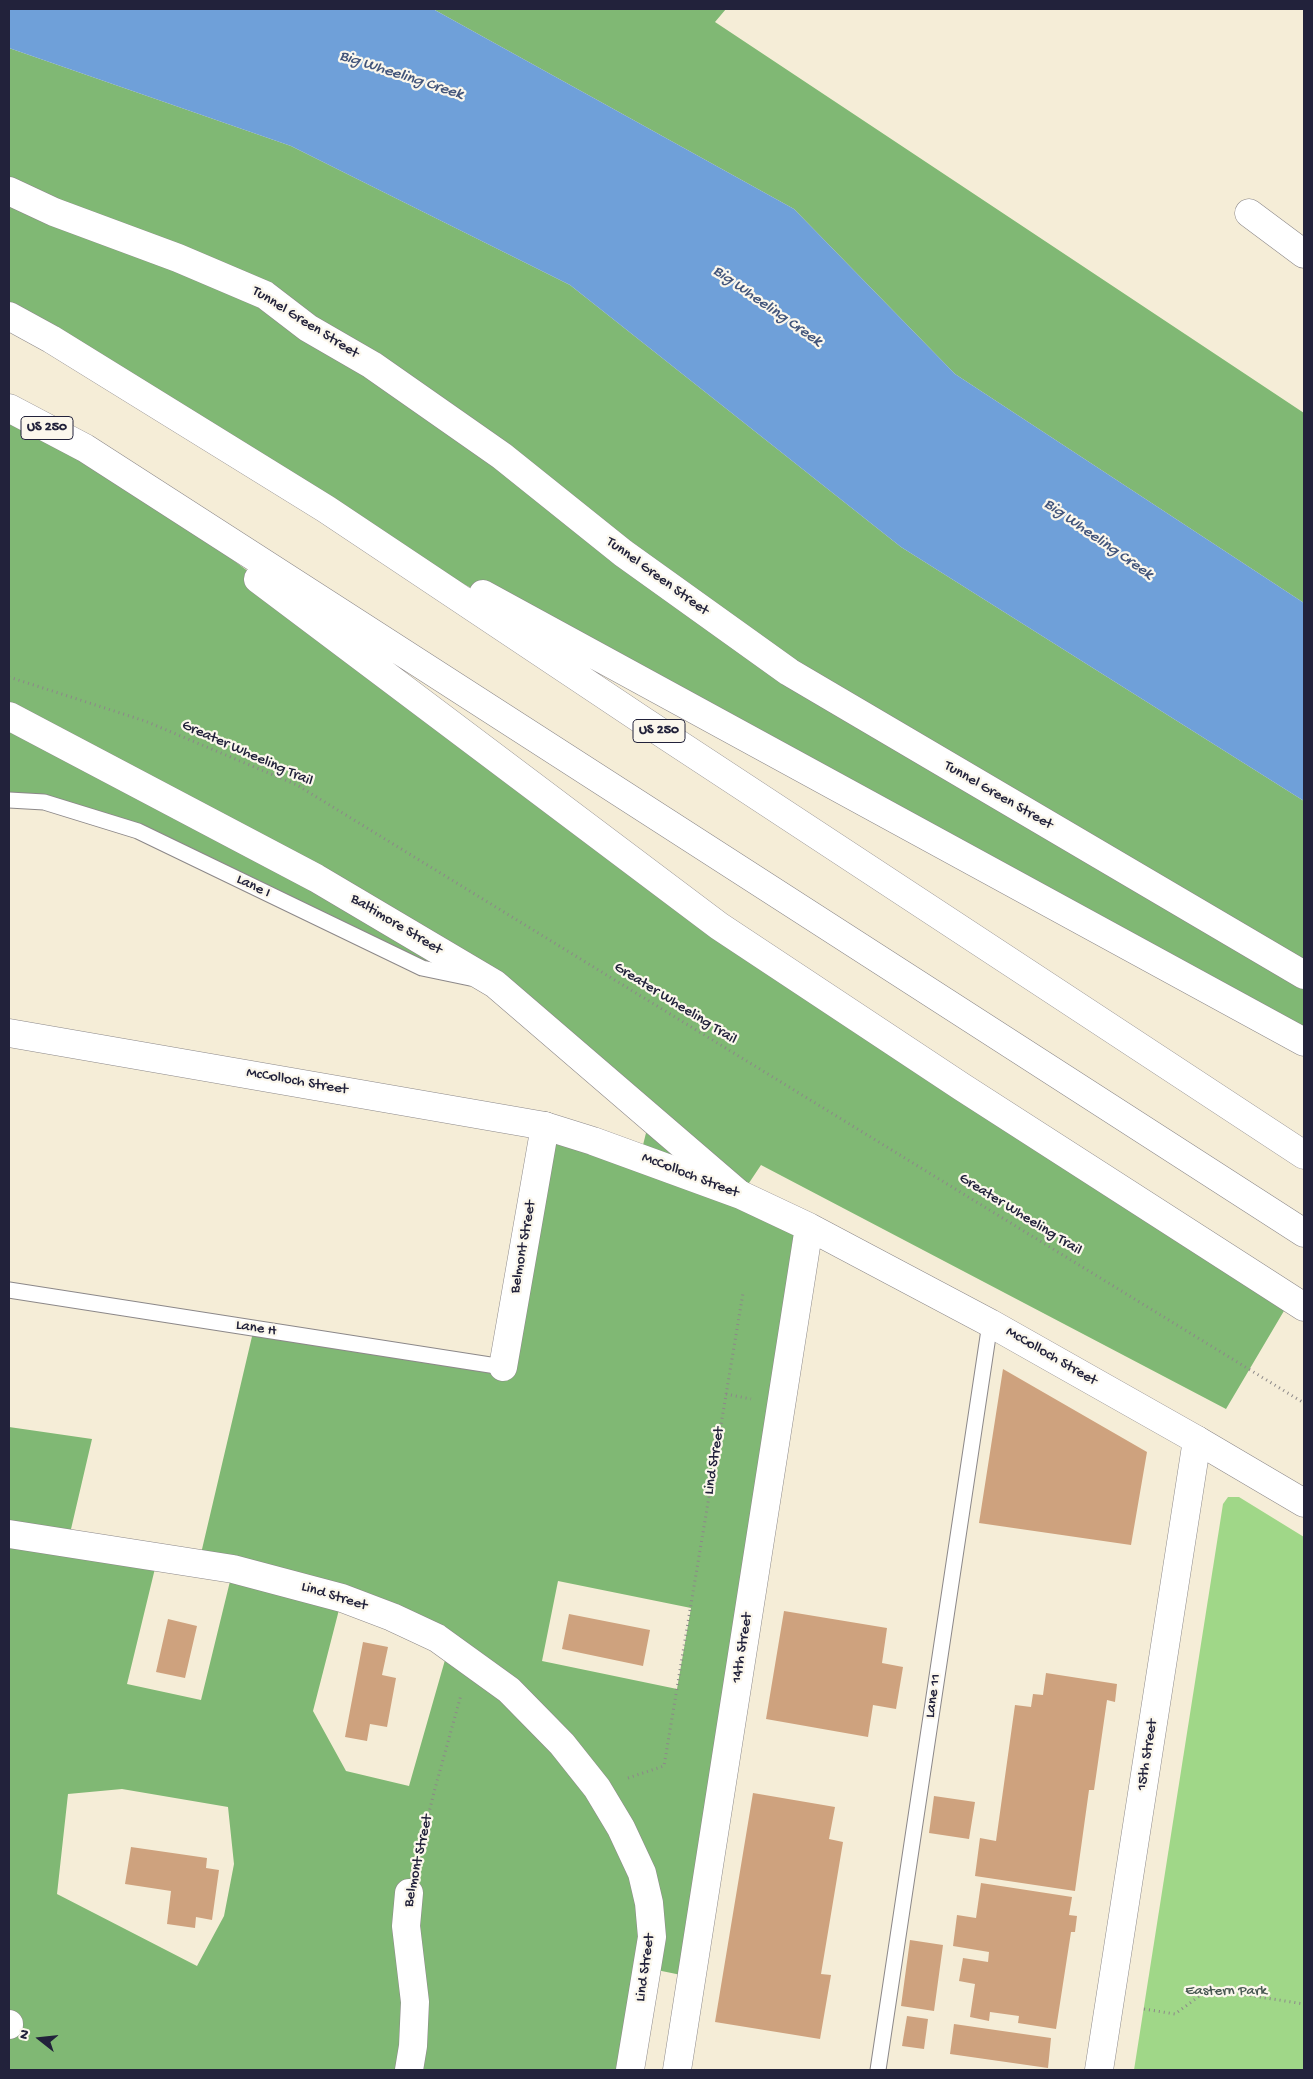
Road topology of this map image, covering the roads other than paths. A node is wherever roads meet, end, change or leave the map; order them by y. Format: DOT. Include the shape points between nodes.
graph roads {
  1 [pos="9,191"];
  2 [pos="1249,213"];
  3 [pos="1304,254"];
  4 [pos="9,316"];
  5 [pos="9,408"];
  6 [pos="85,448"];
  7 [pos="326,509"];
  8 [pos="9,716"];
  9 [pos="9,800"];
  10 [pos="1304,975"];
  11 [pos="494,984"];
  12 [pos="9,1033"];
  13 [pos="1304,1042"];
  14 [pos="545,1126"];
  15 [pos="1304,1154"];
  16 [pos="741,1195"];
  17 [pos="809,1227"];
  18 [pos="1304,1233"];
  19 [pos="9,1290"];
  20 [pos="1304,1307"];
  21 [pos="990,1323"];
  22 [pos="503,1367"];
  23 [pos="1197,1440"];
  24 [pos="1304,1504"];
  25 [pos="9,1534"];
  26 [pos="409,1893"];
  27 [pos="409,2070"];
  28 [pos="630,2070"];
  29 [pos="677,2070"];
  30 [pos="878,2070"];
  31 [pos="1099,2070"];
  1 -- 10 [label="main road, Tunnel Green Street" via="54,212 178,258 265,295 308,328 372,365 502,456 623,553 789,672"];
  2 -- 3 [label="main road"];
  4 -- 7 [label="main road, US 250"];
  5 -- 6 [label="main road, US 250"];
  6 -- 18 [label="main road, US 250"];
  6 -- 20 [label="main road" via="719,926"];
  7 -- 13 [label="main road"];
  7 -- 15 [label="main road, US 250"];
  8 -- 11 [label="main road, Baltimore Street" via="316,878"];
  9 -- 11 [label="lane, Lane I" via="44,802 138,831 422,968"];
  11 -- 16 [label="main road, Baltimore Street"];
  12 -- 14 [label="main road, McColloch Street"];
  14 -- 16 [label="main road, McColloch Street"];
  14 -- 22 [label="main road, Belmont Street"];
  16 -- 17 [label="main road, McColloch Street"];
  17 -- 21 [label="main road, McColloch Street"];
  17 -- 29 [label="main road, 14th Street"];
  19 -- 22 [label="lane, Lane H"];
  21 -- 23 [label="main road, McColloch Street"];
  21 -- 30 [label="lane, Lane 11"];
  23 -- 24 [label="main road, McColloch Street"];
  23 -- 31 [label="main road, 15th Street"];
  25 -- 28 [label="main road, Lind Street" via="233,1569 342,1598 437,1638 509,1690 562,1744 597,1788 638,1864 649,1903 652,1937"];
  26 -- 27 [label="main road, Belmont Street" via="406,1926 416,2002"];
}
